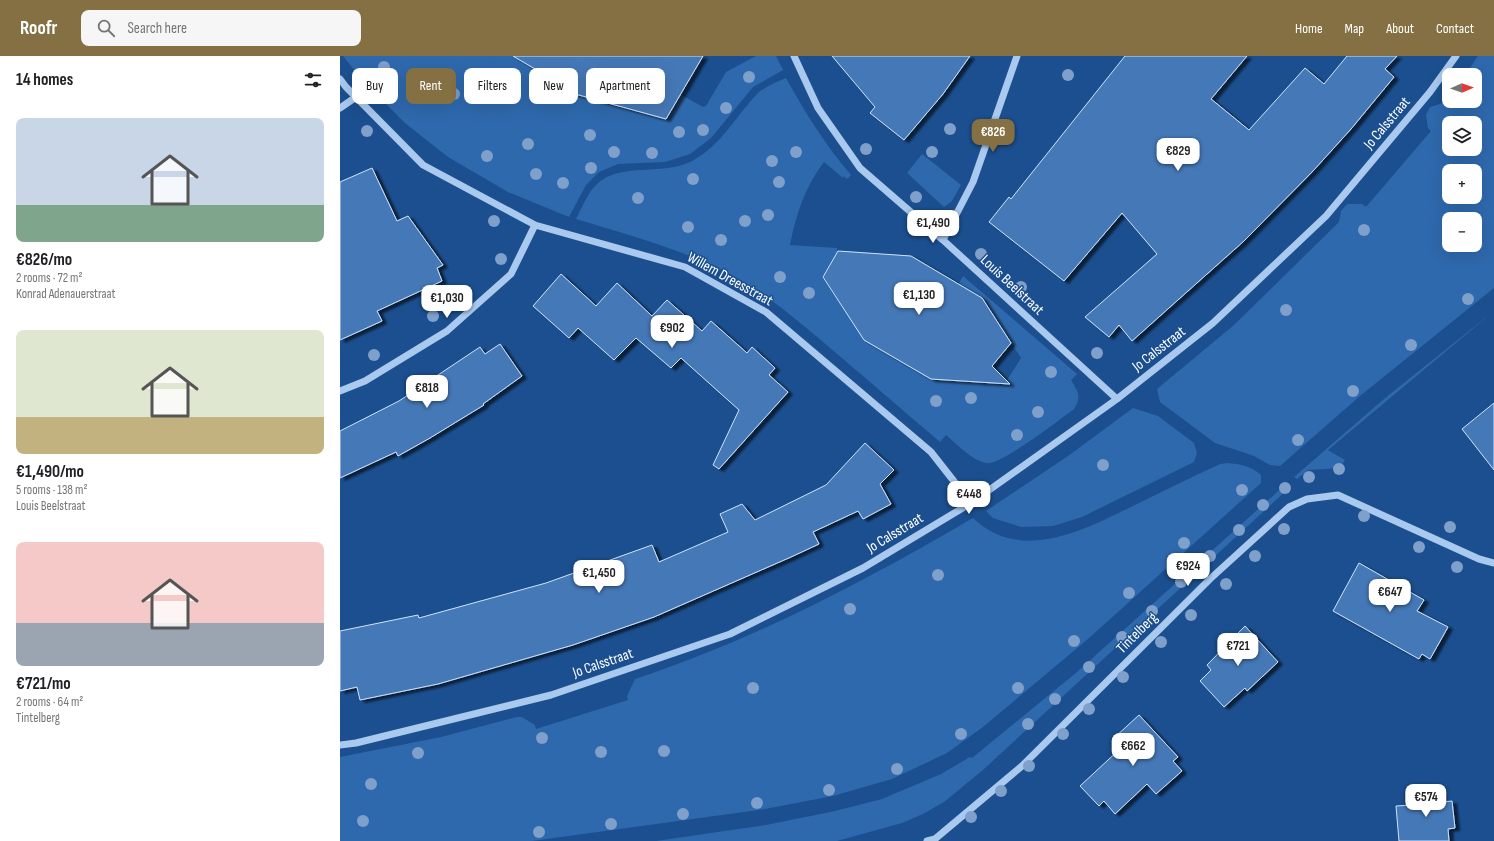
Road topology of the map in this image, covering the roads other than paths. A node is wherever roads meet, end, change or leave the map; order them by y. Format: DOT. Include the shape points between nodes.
graph roads {
  1 [pos="794,56"];
  2 [pos="1017,56"];
  3 [pos="1456,56"];
  4 [pos="340,78"];
  5 [pos="352,92"];
  6 [pos="352,100"];
  7 [pos="363,104"];
  8 [pos="340,108"];
  9 [pos="535,225"];
  10 [pos="943,240"];
  11 [pos="340,391"];
  12 [pos="1117,399"];
  13 [pos="971,503"];
  14 [pos="1494,563"];
  15 [pos="340,745"];
  16 [pos="927,841"];
  1 -- 10 [label="street, Louis Beelstraat" via="818,108 860,168"];
  2 -- 10 [label="street" via="972,182"];
  3 -- 12 [label="street, Jo Calsstraat" via="1430,92 1326,216 1212,323"];
  4 -- 5 [label="street, Willem Dreesstraat"];
  6 -- 8 [label="street"];
  7 -- 9 [label="street, Willem Dreesstraat" via="423,165"];
  9 -- 11 [label="street" via="511,274 447,331 364,381"];
  9 -- 13 [label="street, Willem Dreesstraat" via="685,267 766,312 931,452"];
  10 -- 12 [label="street, Louis Beelstraat"];
  12 -- 13 [label="street, Jo Calsstraat"];
  13 -- 15 [label="street, Jo Calsstraat" via="863,568 730,634 551,695"];
  14 -- 16 [label="street, Tintelberg" via="1479,559 1338,495 1307,499 1289,507 1210,579 1022,766 935,839"];
}
